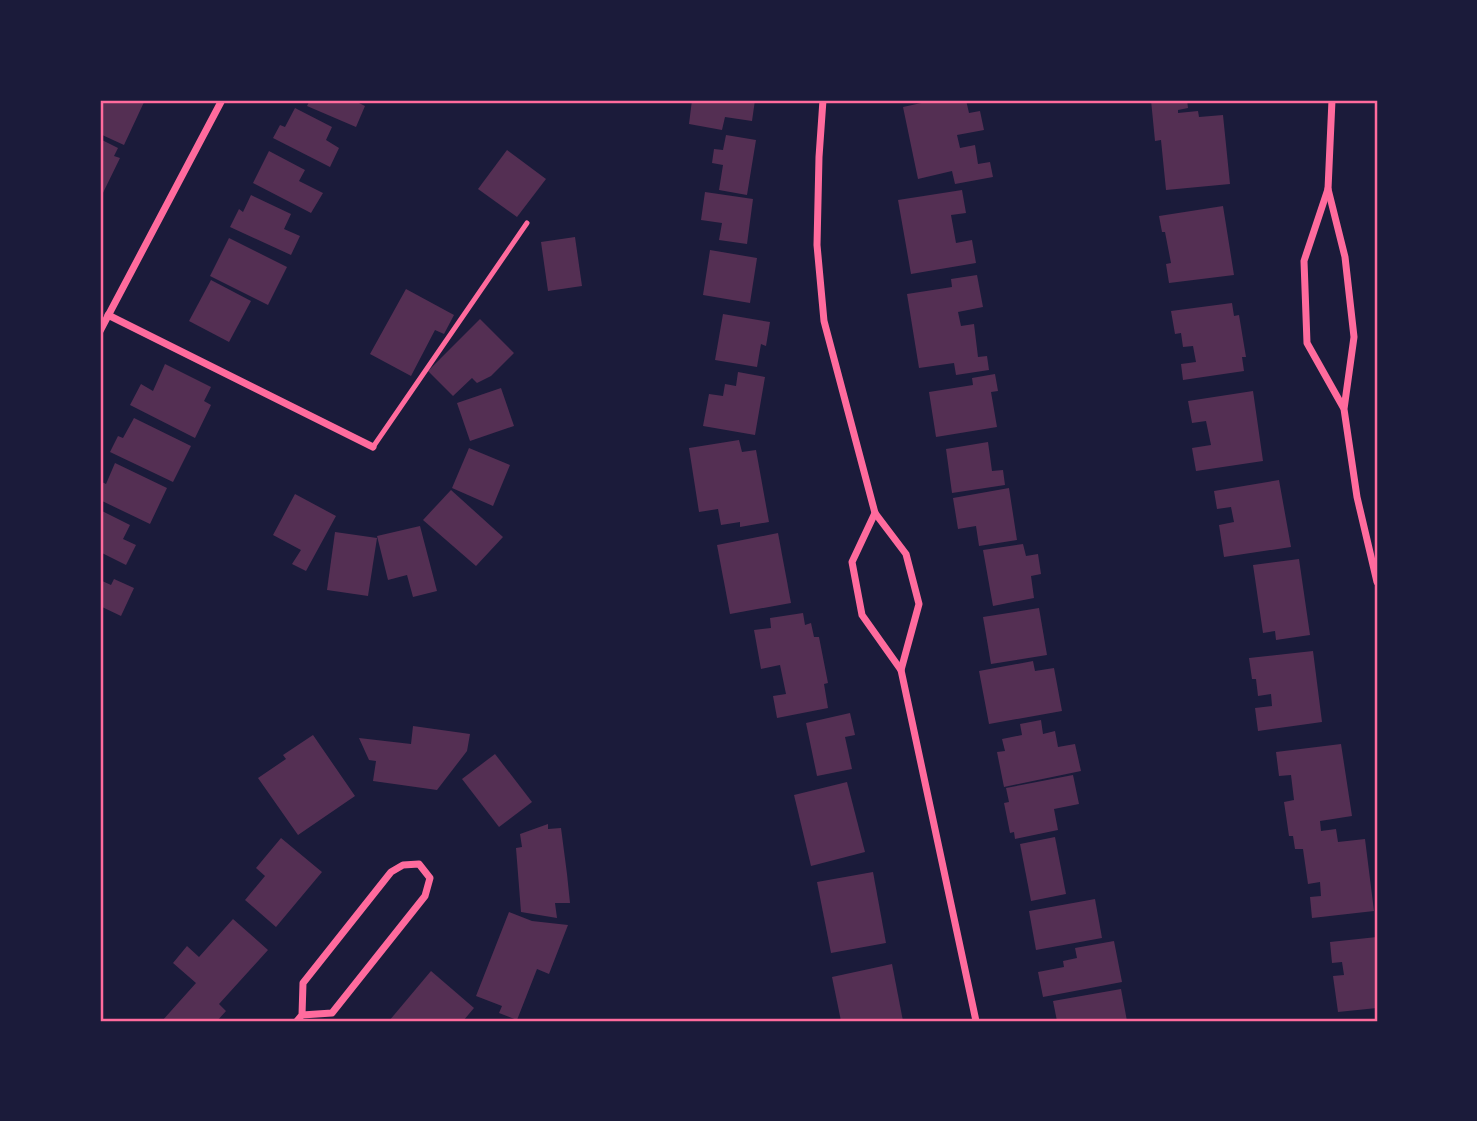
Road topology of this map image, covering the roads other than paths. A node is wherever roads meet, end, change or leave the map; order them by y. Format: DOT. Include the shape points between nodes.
graph roads {
  1 [pos="222,100"];
  2 [pos="823,100"];
  3 [pos="1332,100"];
  4 [pos="1328,188"];
  5 [pos="527,223"];
  6 [pos="108,315"];
  7 [pos="100,331"];
  8 [pos="1344,409"];
  9 [pos="373,447"];
  10 [pos="874,513"];
  11 [pos="1377,582"];
  12 [pos="901,670"];
  13 [pos="299,1018"];
  14 [pos="976,1021"];
  1 -- 6 [label="street"];
  2 -- 10 [label="street" via="817,245 824,321"];
  3 -- 4 [label="street"];
  4 -- 8 [label="street" via="1345,257 1354,337"];
  4 -- 8 [label="street" via="1304,261 1307,343"];
  5 -- 9 [label="lane"];
  6 -- 7 [label="street"];
  6 -- 9 [label="street"];
  8 -- 11 [label="street" via="1357,497"];
  10 -- 12 [label="street" via="906,554 919,604"];
  10 -- 12 [label="street" via="852,562 862,615"];
  12 -- 14 [label="street"];
  13 -- 13 [label="street" via="332,1013 425,896 429,878 419,864 391,872 303,983"];
}
